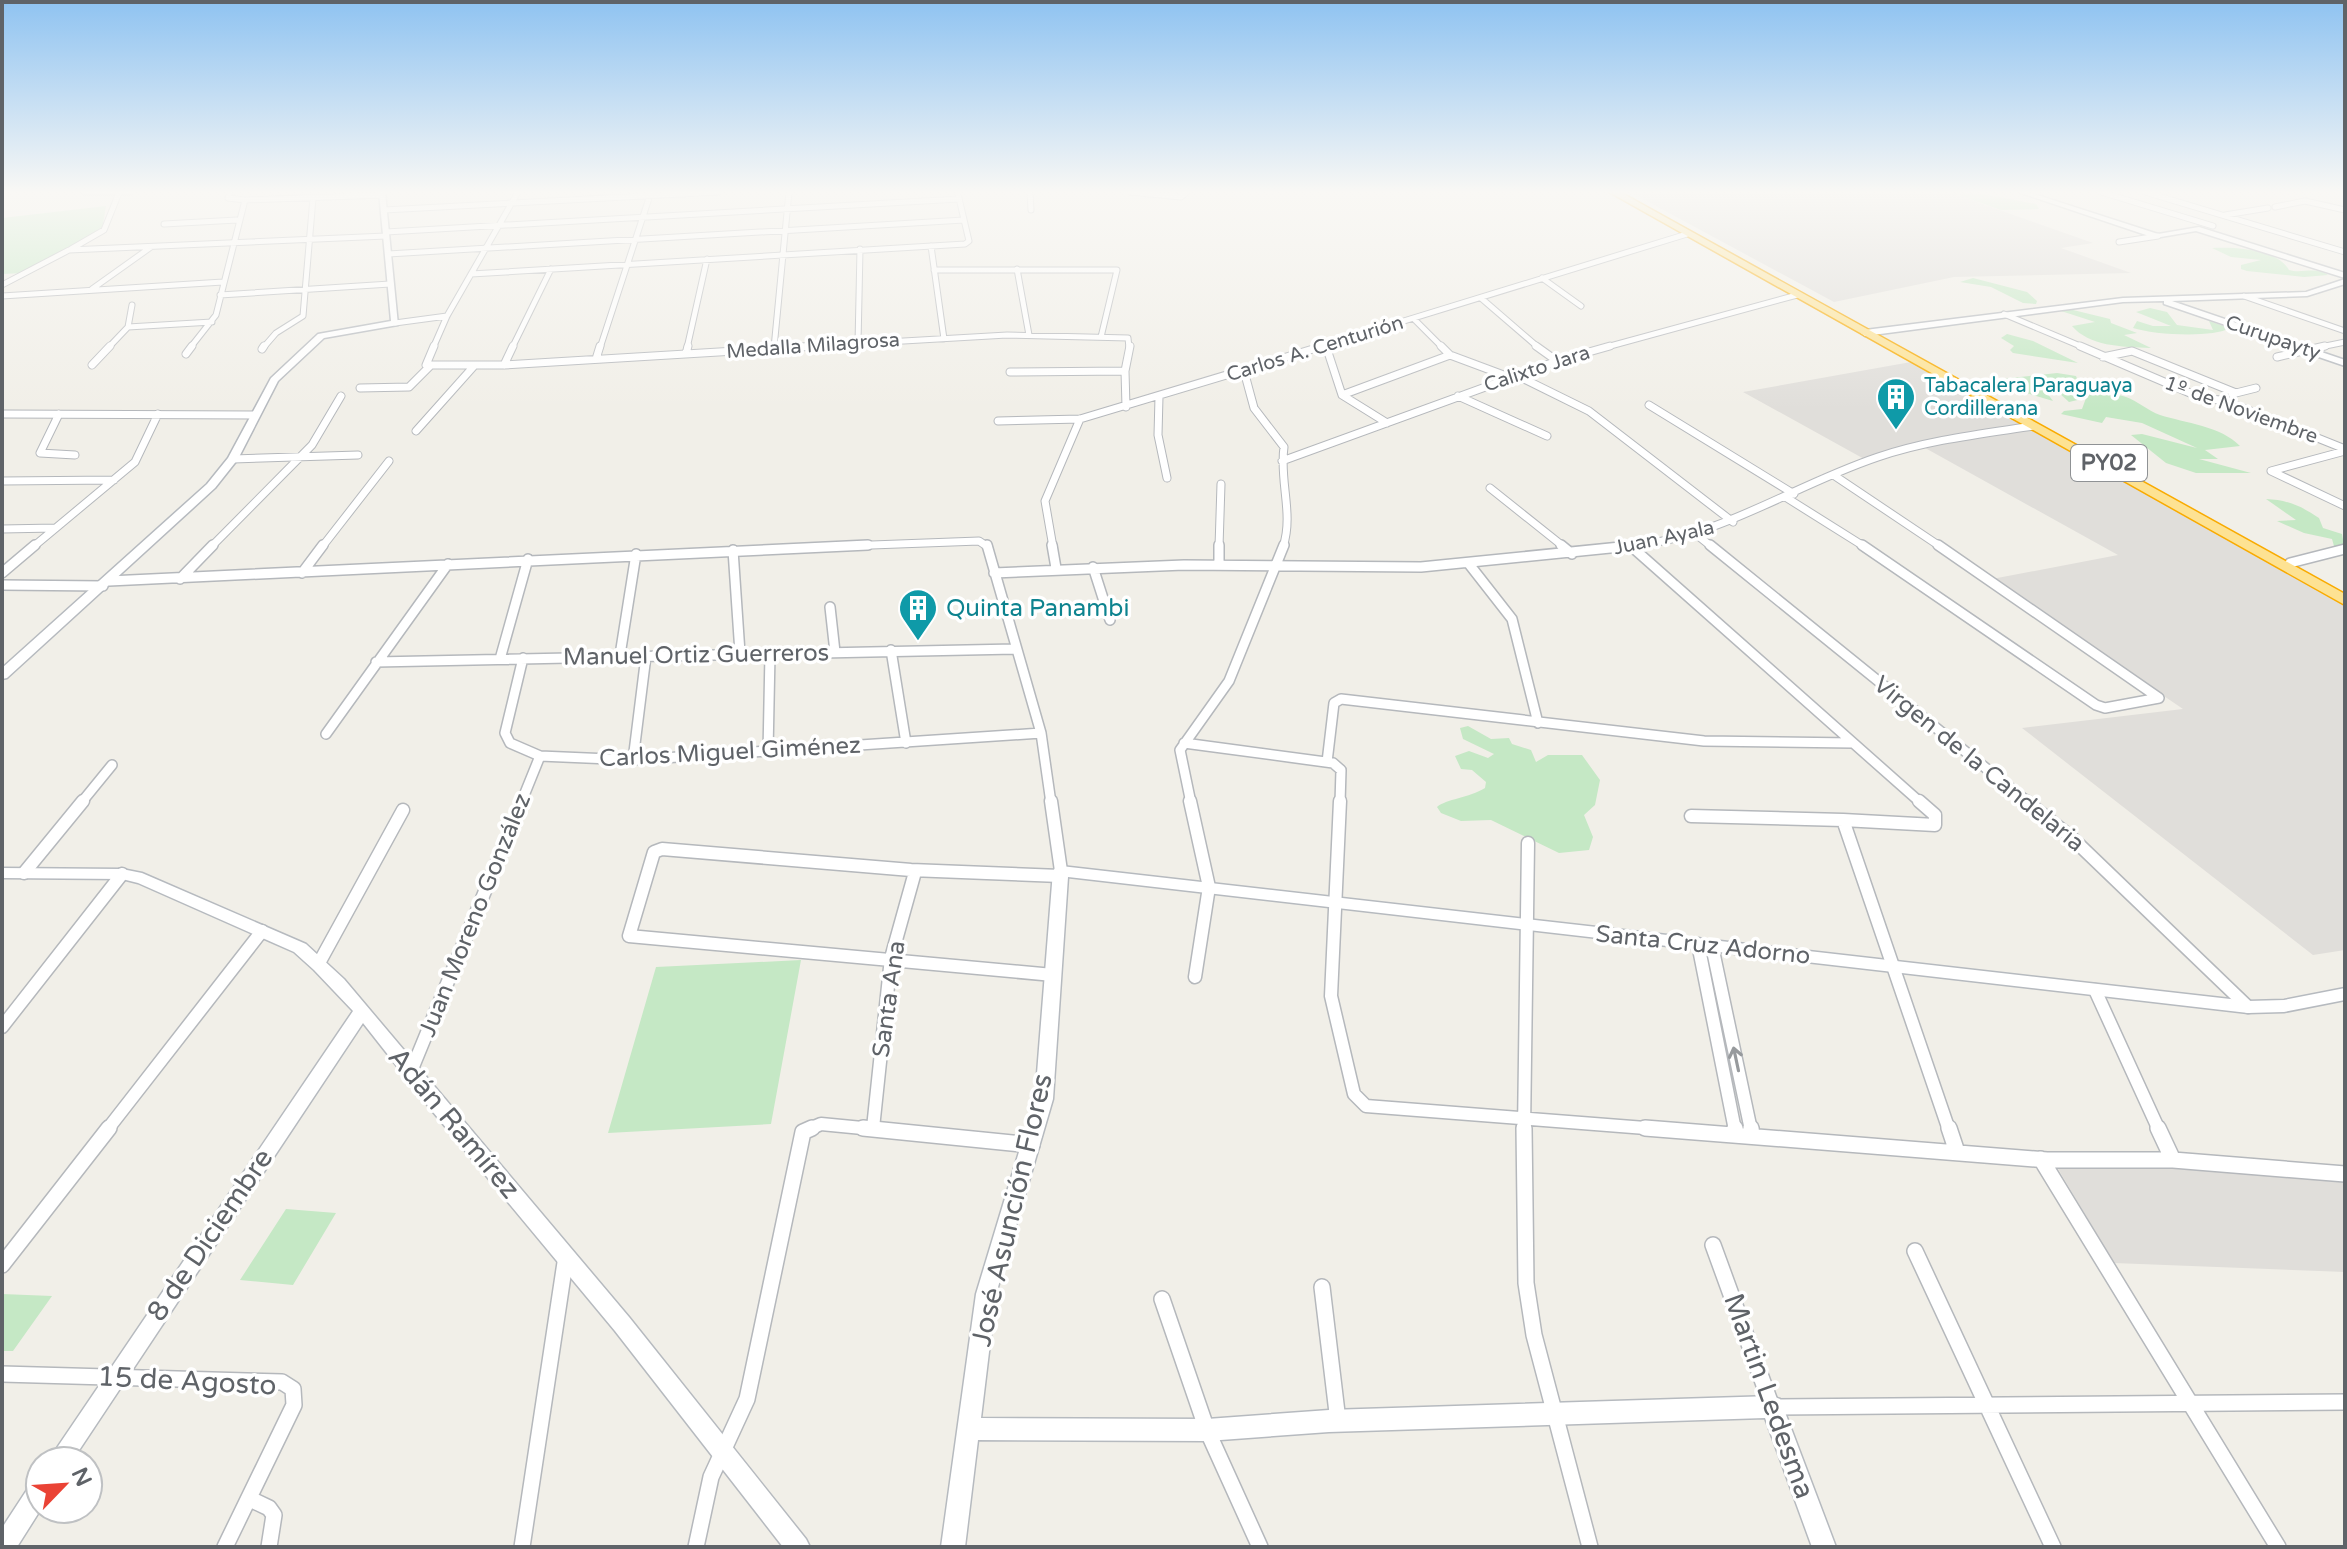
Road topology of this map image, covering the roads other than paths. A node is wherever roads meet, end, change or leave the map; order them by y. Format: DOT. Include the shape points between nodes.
graph roads {
  1 [pos="42,264"];
  2 [pos="126,264"];
  3 [pos="227,264"];
  4 [pos="308,264"];
  5 [pos="389,264"];
  6 [pos="477,264"];
  7 [pos="625,264"];
  8 [pos="630,264"];
  9 [pos="706,264"];
  10 [pos="784,264"];
  11 [pos="860,264"];
  12 [pos="933,264"];
  13 [pos="1587,264"];
  14 [pos="1742,264"];
  15 [pos="1750,264"];
  16 [pos="2301,264"];
  17 [pos="551,269"];
  18 [pos="1017,269"];
  19 [pos="934,270"];
  20 [pos="471,274"];
  21 [pos="1542,278"];
  22 [pos="2345,279"];
  23 [pos="223,282"];
  24 [pos="390,284"];
  25 [pos="2,285"];
  26 [pos="305,290"];
  27 [pos="89,291"];
  28 [pos="220,295"];
  29 [pos="1797,295"];
  30 [pos="2,296"];
  31 [pos="2244,296"];
  32 [pos="1481,298"];
  33 [pos="2154,298"];
  34 [pos="132,305"];
  35 [pos="1581,306"];
  36 [pos="2004,314"];
  37 [pos="447,316"];
  38 [pos="1414,319"];
  39 [pos="212,322"];
  40 [pos="395,323"];
  41 [pos="128,327"];
  42 [pos="2345,331"];
  43 [pos="1870,332"];
  44 [pos="1029,335"];
  45 [pos="1101,337"];
  46 [pos="944,339"];
  47 [pos="2345,342"];
  48 [pos="858,344"];
  49 [pos="1326,346"];
  50 [pos="262,349"];
  51 [pos="774,349"];
  52 [pos="2309,350"];
  53 [pos="186,354"];
  54 [pos="686,354"];
  55 [pos="1450,355"];
  56 [pos="2103,357"];
  57 [pos="2277,357"];
  58 [pos="596,359"];
  59 [pos="1557,361"];
  60 [pos="2345,363"];
  61 [pos="92,365"];
  62 [pos="504,365"];
  63 [pos="428,366"];
  64 [pos="474,366"];
  65 [pos="1125,371"];
  66 [pos="1244,371"];
  67 [pos="1010,372"];
  68 [pos="1513,376"];
  69 [pos="360,388"];
  70 [pos="2256,388"];
  71 [pos="2236,393"];
  72 [pos="1342,395"];
  73 [pos="341,396"];
  74 [pos="1458,396"];
  75 [pos="1159,397"];
  76 [pos="2219,399"];
  77 [pos="1649,405"];
  78 [pos="1126,407"];
  79 [pos="2,414"];
  80 [pos="59,414"];
  81 [pos="158,414"];
  82 [pos="255,415"];
  83 [pos="1080,419"];
  84 [pos="998,421"];
  85 [pos="1387,423"];
  86 [pos="2033,426"];
  87 [pos="416,431"];
  88 [pos="1547,436"];
  89 [pos="2345,450"];
  90 [pos="75,455"];
  91 [pos="358,455"];
  92 [pos="296,457"];
  93 [pos="233,459"];
  94 [pos="389,461"];
  95 [pos="1282,461"];
  96 [pos="1835,476"];
  97 [pos="1167,478"];
  98 [pos="114,480"];
  99 [pos="2,481"];
  100 [pos="1221,484"];
  101 [pos="1490,488"];
  102 [pos="1790,496"];
  103 [pos="2345,506"];
  104 [pos="1733,522"];
  105 [pos="55,528"];
  106 [pos="2,529"];
  107 [pos="1697,535"];
  108 [pos="1632,547"];
  109 [pos="2345,549"];
  110 [pos="733,550"];
  111 [pos="636,554"];
  112 [pos="1572,554"];
  113 [pos="528,559"];
  114 [pos="2290,563"];
  115 [pos="448,564"];
  116 [pos="1278,564"];
  117 [pos="1469,564"];
  118 [pos="1219,565"];
  119 [pos="1093,567"];
  120 [pos="1056,568"];
  121 [pos="2,573"];
  122 [pos="302,573"];
  123 [pos="994,573"];
  124 [pos="180,579"];
  125 [pos="106,583"];
  126 [pos="2,585"];
  127 [pos="2345,593"];
  128 [pos="2345,600"];
  129 [pos="830,607"];
  130 [pos="1110,620"];
  131 [pos="1015,649"];
  132 [pos="891,650"];
  133 [pos="835,652"];
  134 [pos="740,653"];
  135 [pos="770,654"];
  136 [pos="620,655"];
  137 [pos="646,656"];
  138 [pos="523,658"];
  139 [pos="500,659"];
  140 [pos="376,662"];
  141 [pos="2,675"];
  142 [pos="1538,723"];
  143 [pos="1041,733"];
  144 [pos="326,734"];
  145 [pos="906,743"];
  146 [pos="1184,743"];
  147 [pos="1853,743"];
  148 [pos="768,752"];
  149 [pos="540,756"];
  150 [pos="633,760"];
  151 [pos="1327,762"];
  152 [pos="112,765"];
  153 [pos="403,810"];
  154 [pos="1691,816"];
  155 [pos="1843,820"];
  156 [pos="1528,843"];
  157 [pos="915,872"];
  158 [pos="2,873"];
  159 [pos="24,873"];
  160 [pos="122,874"];
  161 [pos="1061,874"];
  162 [pos="1209,887"];
  163 [pos="1337,905"];
  164 [pos="1527,926"];
  165 [pos="262,931"];
  166 [pos="1705,945"];
  167 [pos="891,958"];
  168 [pos="319,963"];
  169 [pos="1893,967"];
  170 [pos="1053,975"];
  171 [pos="1195,977"];
  172 [pos="2095,990"];
  173 [pos="2345,994"];
  174 [pos="2248,1007"];
  175 [pos="362,1011"];
  176 [pos="2,1027"];
  177 [pos="1715,1027"];
  178 [pos="1730,1029"];
  179 [pos="410,1074"];
  180 [pos="1524,1116"];
  181 [pos="873,1128"];
  182 [pos="1736,1134"];
  183 [pos="1752,1135"];
  184 [pos="1032,1145"];
  185 [pos="1957,1152"];
  186 [pos="2041,1159"];
  187 [pos="2173,1160"];
  188 [pos="2345,1174"];
  189 [pos="1713,1245"];
  190 [pos="1915,1251"];
  191 [pos="566,1254"];
  192 [pos="2,1265"];
  193 [pos="1322,1287"];
  194 [pos="1162,1299"];
  195 [pos="2,1374"];
  196 [pos="114,1376"];
  197 [pos="2192,1401"];
  198 [pos="2345,1402"];
  199 [pos="1987,1404"];
  200 [pos="1772,1407"];
  201 [pos="1557,1412"];
  202 [pos="1338,1421"];
  203 [pos="967,1429"];
  204 [pos="1207,1430"];
  205 [pos="69,1445"];
  206 [pos="722,1448"];
  207 [pos="250,1499"];
  208 [pos="24,1515"];
  209 [pos="3,1547"];
  210 [pos="225,1547"];
  211 [pos="269,1547"];
  212 [pos="522,1547"];
  213 [pos="696,1547"];
  214 [pos="798,1547"];
  215 [pos="953,1547"];
  216 [pos="1260,1547"];
  217 [pos="1590,1547"];
  218 [pos="1824,1547"];
  219 [pos="2053,1547"];
  220 [pos="2278,1547"];
  1 -- 25 [label="street"];
  2 -- 27 [label="street"];
  3 -- 23 [label="street"];
  4 -- 26 [label="street"];
  5 -- 24 [label="street"];
  6 -- 20 [label="street"];
  7 -- 17 [label="street"];
  8 -- 58 [label="street"];
  9 -- 54 [label="street"];
  10 -- 51 [label="street"];
  11 -- 48 [label="street"];
  12 -- 19 [label="street"];
  13 -- 21 [label="street, Carlos A. Centurión"];
  14 -- 29 [label="highway, PY02"];
  15 -- 43 [label="highway, PY02"];
  16 -- 22 [label="street"];
  17 -- 20 [label="street"];
  17 -- 62 [label="street"];
  18 -- 19 [label="street"];
  18 -- 44 [label="street"];
  18 -- 45 [label="street" via="1117,270"];
  19 -- 46 [label="street"];
  20 -- 37 [label="street"];
  21 -- 32 [label="street, Carlos A. Centurión"];
  21 -- 35 [label="street"];
  22 -- 31 [label="street" via="2307,294"];
  23 -- 27 [label="street"];
  23 -- 28 [label="street"];
  24 -- 26 [label="street"];
  24 -- 40 [label="street"];
  26 -- 28 [label="street"];
  26 -- 50 [label="street" via="303,316"];
  27 -- 30 [label="street"];
  28 -- 39 [label="street"];
  29 -- 43 [label="highway, PY02"];
  29 -- 59 [label="street, Calixto Jara"];
  31 -- 33 [label="street"];
  31 -- 42 [label="street"];
  32 -- 38 [label="street, Carlos A. Centurión"];
  32 -- 59 [label="street"];
  33 -- 36 [label="street"];
  33 -- 52 [label="street, Curupayty"];
  34 -- 41 [label="street"];
  36 -- 43 [label="street"];
  36 -- 56 [label="street, 1º de Noviembre"];
  37 -- 40 [label="street"];
  37 -- 63 [label="street"];
  38 -- 49 [label="street, Carlos A. Centurión"];
  38 -- 55 [label="street"];
  39 -- 41 [label="street"];
  39 -- 53 [label="street"];
  40 -- 82 [label="street" via="321,336 274,380"];
  41 -- 61 [label="street"];
  43 -- 86 [label="highway, PY02"];
  43 -- 114 [label="highway, PY02"];
  44 -- 45 [label="street, Medalla Milagrosa"];
  44 -- 46 [label="street, Medalla Milagrosa"];
  45 -- 65 [label="street, Medalla Milagrosa" via="1131,338"];
  46 -- 48 [label="street, Medalla Milagrosa"];
  47 -- 52 [label="street"];
  48 -- 51 [label="street, Medalla Milagrosa"];
  49 -- 66 [label="street, Carlos A. Centurión"];
  49 -- 72 [label="street"];
  51 -- 54 [label="street, Medalla Milagrosa"];
  52 -- 57 [label="street"];
  52 -- 60 [label="street, Curupayty"];
  54 -- 58 [label="street, Medalla Milagrosa"];
  55 -- 68 [label="street"];
  55 -- 72 [label="street"];
  56 -- 71 [label="street" via="2132,351"];
  56 -- 76 [label="street, 1º de Noviembre" via="2204,399"];
  58 -- 62 [label="street, Medalla Milagrosa"];
  59 -- 68 [label="street, Calixto Jara"];
  62 -- 64 [label="street, Medalla Milagrosa"];
  63 -- 64 [label="street, Medalla Milagrosa"];
  63 -- 69 [label="street" via="409,387"];
  64 -- 87 [label="street"];
  65 -- 67 [label="street"];
  65 -- 78 [label="street, Medalla Milagrosa"];
  66 -- 75 [label="street, Carlos A. Centurión"];
  66 -- 95 [label="street" via="1254,408 1284,447"];
  68 -- 74 [label="street, Calixto Jara"];
  68 -- 104 [label="street" via="1589,411"];
  70 -- 71 [label="street"];
  71 -- 76 [label="street"];
  72 -- 85 [label="street"];
  73 -- 92 [label="street" via="315,441"];
  74 -- 85 [label="street, Calixto Jara"];
  74 -- 88 [label="street"];
  75 -- 78 [label="street, Carlos A. Centurión"];
  75 -- 97 [label="street" via="1158,435"];
  76 -- 89 [label="street, 1º de Noviembre"];
  77 -- 102 [label="street"];
  78 -- 83 [label="street, Carlos A. Centurión"];
  79 -- 80 [label="street"];
  80 -- 81 [label="street"];
  80 -- 90 [label="street" via="40,453"];
  81 -- 82 [label="street"];
  81 -- 98 [label="street" via="141,455"];
  82 -- 93 [label="street"];
  83 -- 84 [label="street, Carlos A. Centurión"];
  83 -- 120 [label="street" via="1045,501"];
  85 -- 95 [label="street, Calixto Jara"];
  86 -- 96 [label="street, Juan Ayala" via="1936,441 1877,457"];
  86 -- 128 [label="highway, PY02"];
  89 -- 103 [label="street" via="2271,471"];
  91 -- 92 [label="street"];
  92 -- 93 [label="street"];
  92 -- 124 [label="street"];
  93 -- 125 [label="street"];
  94 -- 122 [label="street"];
  95 -- 116 [label="street" via="1289,529"];
  96 -- 102 [label="street, Juan Ayala"];
  96 -- 102 [label="street" via="2159,698 2096,705"];
  98 -- 99 [label="street"];
  98 -- 105 [label="street"];
  100 -- 118 [label="street"];
  101 -- 112 [label="street"];
  102 -- 104 [label="street, Juan Ayala"];
  104 -- 107 [label="street, Juan Ayala"];
  105 -- 106 [label="street"];
  105 -- 121 [label="street"];
  107 -- 108 [label="street, Juan Ayala"];
  107 -- 174 [label="street, Virgen de la Candelaria" via="2071,837"];
  108 -- 112 [label="street, Juan Ayala"];
  108 -- 147 [label="street"];
  109 -- 114 [label="street"];
  110 -- 111 [label="street"];
  110 -- 123 [label="street, José Asunción Flores" via="957,540 987,545"];
  110 -- 134 [label="street"];
  111 -- 113 [label="street"];
  111 -- 136 [label="street"];
  112 -- 117 [label="street, Juan Ayala"];
  113 -- 115 [label="street"];
  113 -- 139 [label="street"];
  114 -- 127 [label="highway, PY02"];
  115 -- 122 [label="street"];
  115 -- 140 [label="street"];
  116 -- 117 [label="street, Juan Ayala"];
  116 -- 118 [label="street, Juan Ayala"];
  116 -- 146 [label="street" via="1229,681"];
  117 -- 142 [label="street" via="1512,619"];
  118 -- 119 [label="street, Juan Ayala"];
  119 -- 120 [label="street, Juan Ayala"];
  119 -- 130 [label="street"];
  120 -- 123 [label="street, Juan Ayala"];
  122 -- 124 [label="street"];
  123 -- 131 [label="street, José Asunción Flores"];
  124 -- 125 [label="street"];
  125 -- 126 [label="street"];
  125 -- 141 [label="street"];
  129 -- 133 [label="street"];
  131 -- 132 [label="street, Manuel Ortiz Guerreros"];
  131 -- 143 [label="street, José Asunción Flores"];
  132 -- 133 [label="street, Manuel Ortiz Guerreros"];
  132 -- 145 [label="street"];
  133 -- 135 [label="street, Manuel Ortiz Guerreros"];
  134 -- 135 [label="street, Manuel Ortiz Guerreros"];
  134 -- 137 [label="street, Manuel Ortiz Guerreros"];
  135 -- 148 [label="street"];
  136 -- 137 [label="street, Manuel Ortiz Guerreros"];
  136 -- 138 [label="street, Manuel Ortiz Guerreros"];
  137 -- 150 [label="street"];
  138 -- 139 [label="street, Manuel Ortiz Guerreros"];
  138 -- 149 [label="street, Carlos Miguel Giménez" via="505,733 510,743"];
  139 -- 140 [label="street, Manuel Ortiz Guerreros"];
  140 -- 144 [label="street"];
  142 -- 147 [label="street" via="1704,741"];
  142 -- 151 [label="street" via="1341,699 1334,703"];
  143 -- 145 [label="street, Carlos Miguel Giménez"];
  143 -- 161 [label="street, José Asunción Flores"];
  145 -- 148 [label="street, Carlos Miguel Giménez"];
  146 -- 151 [label="street"];
  146 -- 162 [label="street" via="1179,757"];
  147 -- 155 [label="street" via="1938,822"];
  148 -- 150 [label="street, Carlos Miguel Giménez"];
  149 -- 150 [label="street, Carlos Miguel Giménez"];
  149 -- 179 [label="street, Juan Moreno González"];
  151 -- 163 [label="street" via="1341,770 1343,778"];
  152 -- 159 [label="street"];
  153 -- 168 [label="street"];
  154 -- 155 [label="street"];
  155 -- 169 [label="street"];
  156 -- 164 [label="street"];
  157 -- 161 [label="street"];
  157 -- 167 [label="street, Santa Ana"];
  157 -- 167 [label="street" via="656,849 629,936"];
  158 -- 159 [label="street, Adán Ramírez"];
  159 -- 160 [label="street, Adán Ramírez"];
  160 -- 165 [label="street, Adán Ramírez"];
  160 -- 176 [label="street"];
  161 -- 162 [label="street, Santa Cruz Adorno"];
  161 -- 170 [label="street, José Asunción Flores"];
  162 -- 163 [label="street, Santa Cruz Adorno"];
  162 -- 171 [label="street"];
  163 -- 164 [label="street, Santa Cruz Adorno"];
  163 -- 180 [label="street" via="1331,996 1359,1100 1366,1106"];
  164 -- 166 [label="street, Santa Cruz Adorno"];
  164 -- 180 [label="street"];
  165 -- 168 [label="street, Adán Ramírez"];
  165 -- 192 [label="street"];
  166 -- 169 [label="street, Santa Cruz Adorno"];
  166 -- 177 [label="street"];
  166 -- 178 [label="street"];
  167 -- 170 [label="street"];
  167 -- 181 [label="street, Santa Ana"];
  168 -- 175 [label="street, Adán Ramírez"];
  169 -- 172 [label="street, Santa Cruz Adorno"];
  169 -- 185 [label="street"];
  170 -- 184 [label="street, José Asunción Flores" via="1044,1099"];
  172 -- 174 [label="street, Santa Cruz Adorno"];
  172 -- 187 [label="street"];
  173 -- 174 [label="street, Santa Cruz Adorno"];
  175 -- 179 [label="street, Adán Ramírez"];
  175 -- 196 [label="street, 8 de Diciembre"];
  177 -- 178 [label="street"];
  177 -- 182 [label="street"];
  183 -- 178 [label="street, one-way"];
  179 -- 191 [label="street, Adán Ramírez"];
  180 -- 182 [label="street"];
  180 -- 201 [label="street" via="1526,1283 1534,1335"];
  181 -- 184 [label="street"];
  181 -- 206 [label="street" via="821,1124 803,1132 747,1399"];
  182 -- 183 [label="street"];
  183 -- 185 [label="street"];
  184 -- 203 [label="street, José Asunción Flores" via="986,1294"];
  185 -- 186 [label="street"];
  186 -- 187 [label="street"];
  186 -- 197 [label="street"];
  187 -- 188 [label="street"];
  189 -- 200 [label="street, Martin Ledesma"];
  190 -- 199 [label="street"];
  191 -- 206 [label="street, Adán Ramírez"];
  191 -- 212 [label="street"];
  193 -- 202 [label="street"];
  194 -- 204 [label="street"];
  195 -- 196 [label="street, 15 de Agosto"];
  196 -- 205 [label="street, 8 de Diciembre"];
  196 -- 207 [label="street, 15 de Agosto" via="282,1382 293,1389 294,1405"];
  197 -- 198 [label="street"];
  197 -- 199 [label="street"];
  197 -- 220 [label="street"];
  199 -- 200 [label="street"];
  199 -- 219 [label="street"];
  200 -- 201 [label="street"];
  200 -- 218 [label="street, Martin Ledesma"];
  201 -- 202 [label="street"];
  201 -- 217 [label="street"];
  202 -- 204 [label="street"];
  203 -- 204 [label="street"];
  203 -- 215 [label="street, José Asunción Flores"];
  204 -- 216 [label="street"];
  206 -- 213 [label="street"];
  206 -- 214 [label="street, Adán Ramírez"];
  207 -- 210 [label="street, 15 de Agosto"];
  207 -- 211 [label="street" via="274,1515"];
  208 -- 209 [label="street"];
}
